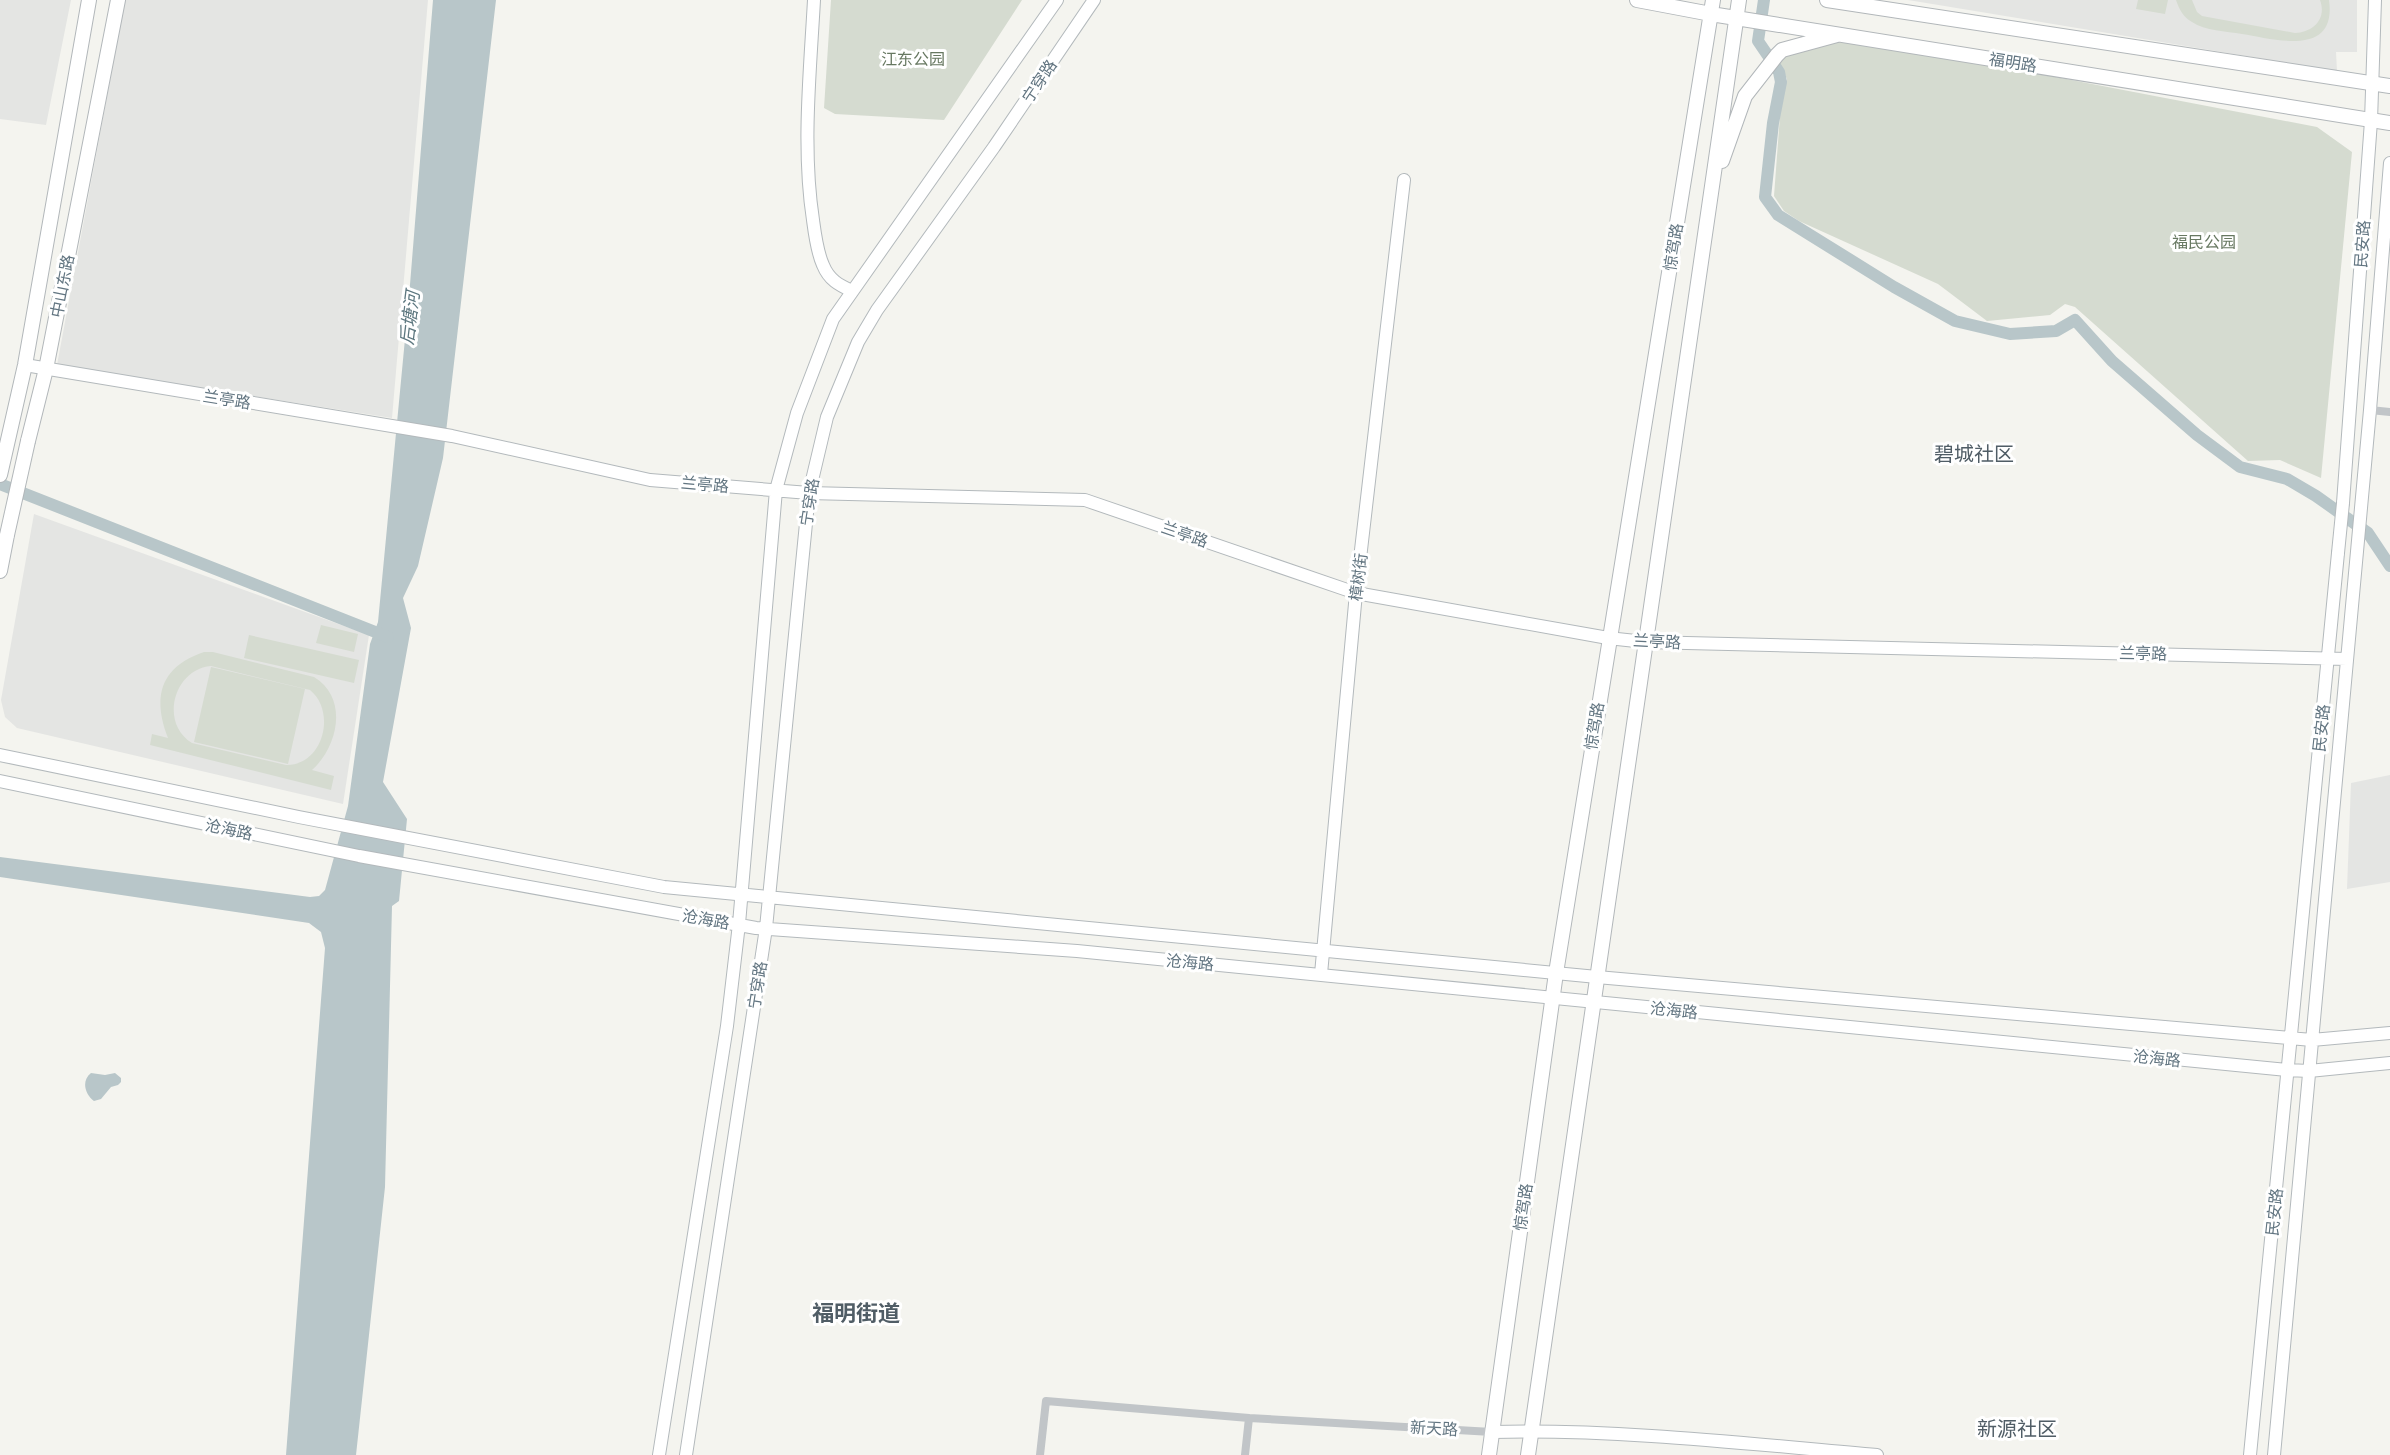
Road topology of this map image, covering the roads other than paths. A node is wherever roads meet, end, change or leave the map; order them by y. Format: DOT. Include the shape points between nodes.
graph roads {
  1 [pos="89,0"];
  2 [pos="118,0"];
  3 [pos="814,0"];
  4 [pos="1057,0"];
  5 [pos="1094,0"];
  6 [pos="1637,0"];
  7 [pos="1740,0"];
  8 [pos="1827,0"];
  9 [pos="2375,0"];
  10 [pos="1712,7"];
  11 [pos="1737,17"];
  12 [pos="1842,34"];
  13 [pos="2373,84"];
  14 [pos="2390,86"];
  15 [pos="2371,121"];
  16 [pos="2390,123"];
  17 [pos="2390,163"];
  18 [pos="1404,180"];
  19 [pos="1711,191"];
  20 [pos="852,291"];
  21 [pos="25,365"];
  22 [pos="46,369"];
  23 [pos="2370,411"];
  24 [pos="2390,412"];
  25 [pos="0,475"];
  26 [pos="776,490"];
  27 [pos="808,493"];
  28 [pos="0,571"];
  29 [pos="1356,593"];
  30 [pos="1608,638"];
  31 [pos="1645,642"];
  32 [pos="2328,656"];
  33 [pos="2347,658"];
  34 [pos="0,755"];
  35 [pos="0,781"];
  36 [pos="741,894"];
  37 [pos="770,897"];
  38 [pos="739,924"];
  39 [pos="766,928"];
  40 [pos="1323,950"];
  41 [pos="1556,973"];
  42 [pos="1321,974"];
  43 [pos="1597,977"];
  44 [pos="1552,998"];
  45 [pos="1594,1002"];
  46 [pos="2390,1033"];
  47 [pos="2290,1038"];
  48 [pos="2312,1040"];
  49 [pos="2390,1063"];
  50 [pos="2287,1070"];
  51 [pos="2309,1071"];
  52 [pos="1249,1418"];
  53 [pos="1532,1431"];
  54 [pos="1492,1432"];
  55 [pos="659,1455"];
  56 [pos="686,1455"];
  57 [pos="1040,1455"];
  58 [pos="1245,1455"];
  59 [pos="1489,1455"];
  60 [pos="1528,1455"];
  61 [pos="1877,1455"];
  62 [pos="2250,1455"];
  63 [pos="2274,1455"];
  1 -- 21 [label="main road, 中山东路"];
  2 -- 22 [label="main road, 中山东路"];
  3 -- 20 [label="main road" via="807,152 810,200 822,265 834,283"];
  4 -- 20 [label="main road, 宁穿路"];
  5 -- 27 [label="main road, 宁穿路" via="858,342 827,417"];
  6 -- 10 [label="main road, 福明路"];
  7 -- 11 [label="main road, 惊驾路"];
  8 -- 13 [label="main road, 福明路"];
  9 -- 13 [label="main road, 民安路"];
  10 -- 11 [label="main road, 福明路"];
  10 -- 30 [label="main road, 惊驾路"];
  11 -- 12 [label="main road, 福明路"];
  11 -- 19 [label="main road, 惊驾路"];
  12 -- 15 [label="main road, 福明路"];
  12 -- 19 [label="main road" via="1782,50 1745,96"];
  13 -- 14 [label="main road, 福明路"];
  13 -- 15 [label="main road, 民安路"];
  15 -- 16 [label="main road, 福明路"];
  15 -- 32 [label="main road, 民安路, bridge"];
  17 -- 23 [label="main road, 民安路"];
  18 -- 29 [label="main road, 樟树街"];
  19 -- 31 [label="main road, 惊驾路"];
  20 -- 26 [label="main road, 宁穿路" via="833,319 817,359"];
  21 -- 22 [label="main road, 兰亭路"];
  21 -- 25 [label="main road, 中山东路"];
  22 -- 26 [label="main road, 兰亭路" via="439,434 650,480"];
  22 -- 28 [label="main road, 中山东路, bridge"];
  23 -- 24 [label="street"];
  23 -- 33 [label="main road, 民安路"];
  26 -- 27 [label="main road, 兰亭路"];
  26 -- 36 [label="main road, 宁穿路"];
  27 -- 29 [label="main road, 兰亭路" via="1085,500"];
  27 -- 37 [label="main road, 宁穿路"];
  29 -- 30 [label="main road, 兰亭路"];
  29 -- 40 [label="main road, 樟树街"];
  30 -- 31 [label="main road, 兰亭路"];
  30 -- 41 [label="main road, 惊驾路"];
  31 -- 32 [label="main road, 兰亭路"];
  31 -- 43 [label="main road, 惊驾路"];
  32 -- 33 [label="main road, 兰亭路"];
  32 -- 47 [label="main road, 民安路"];
  33 -- 48 [label="main road, 民安路"];
  34 -- 36 [label="main road, 沧海路" via="664,887"];
  35 -- 38 [label="main road, 沧海路" via="304,845"];
  36 -- 37 [label="main road, 沧海路"];
  36 -- 38 [label="main road, 宁穿路"];
  37 -- 39 [label="main road, 宁穿路"];
  37 -- 40 [label="main road, 沧海路"];
  38 -- 39 [label="main road, 沧海路"];
  38 -- 55 [label="main road, 宁穿路" via="727,1026"];
  39 -- 42 [label="main road, 沧海路"];
  39 -- 56 [label="main road, 宁穿路"];
  40 -- 41 [label="main road, 沧海路"];
  40 -- 42 [label="main road, 樟树街"];
  41 -- 43 [label="main road, 沧海路"];
  41 -- 44 [label="main road, 惊驾路"];
  42 -- 44 [label="main road, 沧海路"];
  43 -- 45 [label="main road, 惊驾路"];
  43 -- 47 [label="main road, 沧海路"];
  44 -- 45 [label="main road, 沧海路"];
  44 -- 54 [label="main road, 惊驾路"];
  45 -- 50 [label="main road, 沧海路"];
  45 -- 53 [label="main road, 惊驾路"];
  46 -- 48 [label="main road, 沧海路"];
  47 -- 48 [label="main road, 沧海路"];
  47 -- 50 [label="main road, 民安路"];
  48 -- 51 [label="main road, 民安路"];
  49 -- 51 [label="main road, 沧海路"];
  50 -- 51 [label="main road, 沧海路"];
  50 -- 62 [label="main road, 民安路"];
  51 -- 63 [label="main road, 民安路"];
  52 -- 54 [label="street, 新天路"];
  52 -- 57 [label="street, 新天路" via="1046,1401"];
  52 -- 58 [label="street"];
  53 -- 54 [label="main road, 新天路"];
  53 -- 60 [label="main road, 惊驾路"];
  53 -- 61 [label="main road, 新天路"];
  54 -- 59 [label="main road, 惊驾路"];
}
